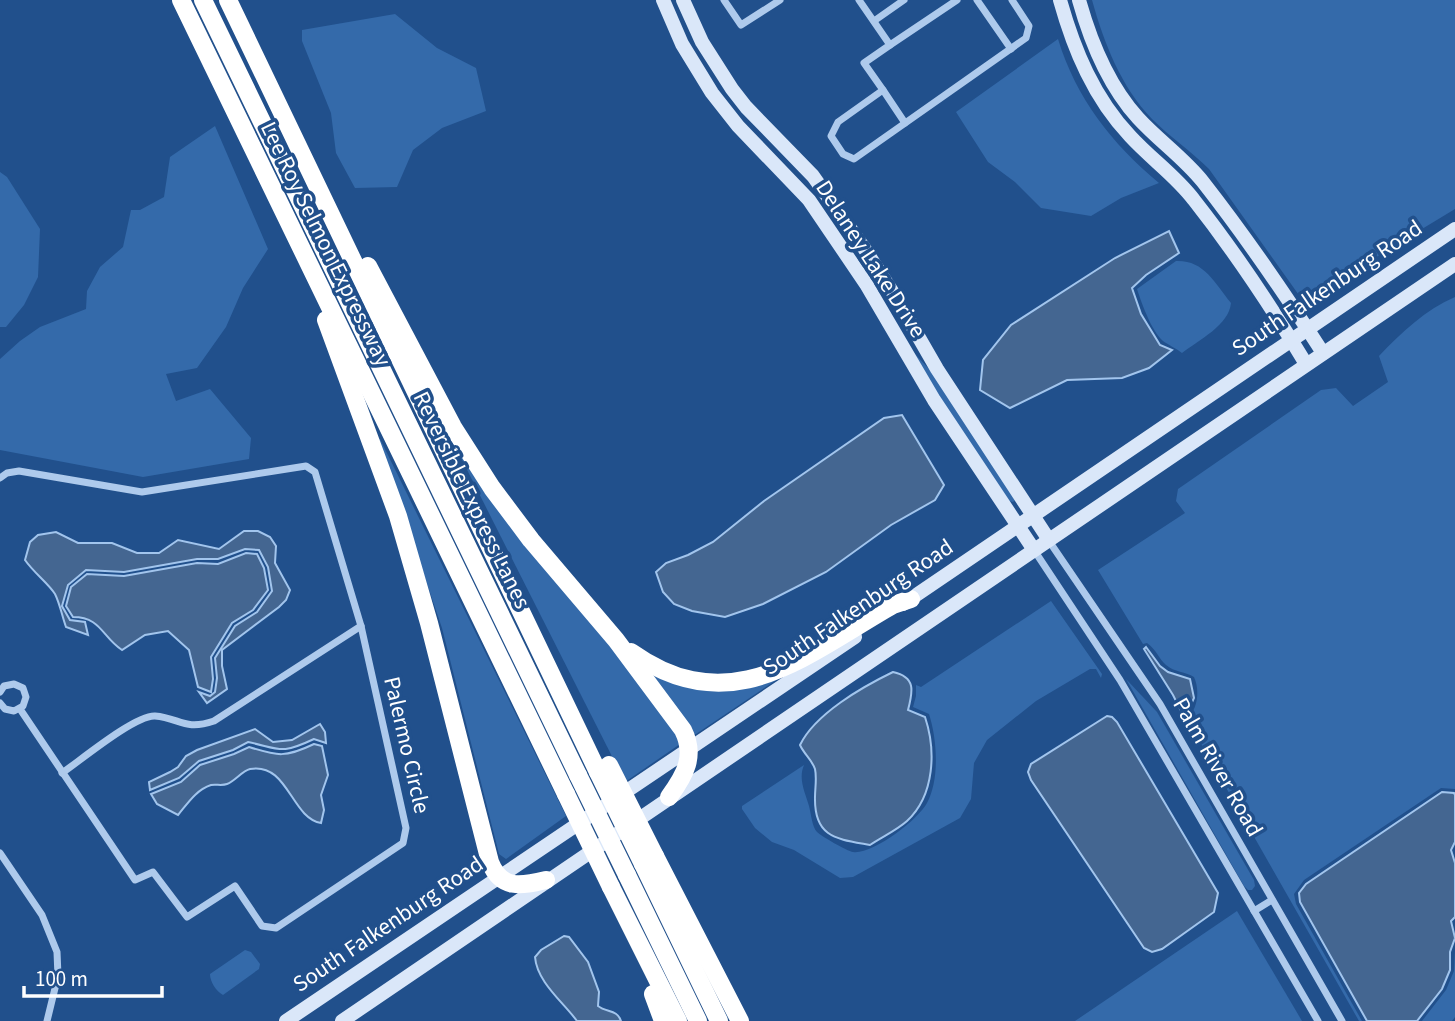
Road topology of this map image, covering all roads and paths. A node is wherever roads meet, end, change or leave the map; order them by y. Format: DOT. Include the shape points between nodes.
graph roads {
  1 [pos="181,0"];
  2 [pos="202,0"];
  3 [pos="228,0"];
  4 [pos="663,0"];
  5 [pos="683,0"];
  6 [pos="724,0"];
  7 [pos="780,0"];
  8 [pos="859,0"];
  9 [pos="904,0"];
  10 [pos="957,0"];
  11 [pos="977,0"];
  12 [pos="1012,0"];
  13 [pos="1060,0"];
  14 [pos="1079,0"];
  15 [pos="874,21"];
  16 [pos="890,45"];
  17 [pos="1011,49"];
  18 [pos="883,90"];
  19 [pos="905,123"];
  20 [pos="302,154"];
  21 [pos="1455,229"];
  22 [pos="303,250"];
  23 [pos="1455,264"];
  24 [pos="1307,329"];
  25 [pos="1292,340"];
  26 [pos="1327,350"];
  27 [pos="1306,364"];
  28 [pos="0,478"];
  29 [pos="1033,516"];
  30 [pos="1018,526"];
  31 [pos="1049,540"];
  32 [pos="1034,550"];
  33 [pos="911,599"];
  34 [pos="361,626"];
  35 [pos="616,640"];
  36 [pos="1,686"];
  37 [pos="2,708"];
  38 [pos="20,709"];
  39 [pos="690,750"];
  40 [pos="594,772"];
  41 [pos="62,773"];
  42 [pos="669,797"];
  43 [pos="0,853"];
  44 [pos="640,866"];
  45 [pos="497,877"];
  46 [pos="546,880"];
  47 [pos="611,887"];
  48 [pos="1272,900"];
  49 [pos="1254,911"];
  50 [pos="50,1021"];
  51 [pos="286,1021"];
  52 [pos="342,1021"];
  53 [pos="663,1021"];
  54 [pos="678,1021"];
  55 [pos="698,1021"];
  56 [pos="706,1021"];
  57 [pos="719,1021"];
  58 [pos="740,1021"];
  59 [pos="1318,1021"];
  60 [pos="1342,1021"];
  1 -- 22 [label="highway, Lee Roy Selmon Expressway"];
  2 -- 40 [label="highway, Reversible Express Lanes" via="523,663"];
  3 -- 20 [label="highway, Lee Roy Selmon Expressway"];
  4 -- 30 [label="street, Delaney Lake Drive" via="682,44 712,93 809,200"];
  5 -- 29 [label="street, Delaney Lake Drive" via="702,42 732,89 813,176 864,248"];
  6 -- 7 [label="street" via="741,25"];
  8 -- 15 [label="street"];
  9 -- 15 [label="street"];
  10 -- 16 [label="street"];
  11 -- 17 [label="street"];
  12 -- 17 [label="street" via="1030,26 1026,38"];
  13 -- 25 [label="street" via="1079,59 1095,90 1130,137 1194,200"];
  14 -- 24 [label="street" via="1096,51 1117,91 1201,180"];
  15 -- 16 [label="street"];
  16 -- 18 [label="street" via="864,63"];
  17 -- 19 [label="street"];
  18 -- 19 [label="street"];
  18 -- 19 [label="street" via="838,122 831,136 843,154 854,159"];
  20 -- 35 [label="highway" via="377,280 478,468"];
  20 -- 40 [label="highway, Lee Roy Selmon Expressway"];
  21 -- 24 [label="street, South Falkenburg Road"];
  22 -- 45 [label="highway" via="398,516 487,854"];
  22 -- 47 [label="highway, Lee Roy Selmon Expressway, bridge"];
  23 -- 26 [label="street"];
  24 -- 25 [label="street, South Falkenburg Road"];
  24 -- 26 [label="street"];
  25 -- 27 [label="street"];
  25 -- 29 [label="street, South Falkenburg Road"];
  26 -- 27 [label="street"];
  27 -- 31 [label="street"];
  28 -- 34 [label="street, Palermo Circle" via="19,471 142,492 306,466 315,472"];
  29 -- 30 [label="street, South Falkenburg Road"];
  29 -- 31 [label="street, Delaney Lake Drive"];
  30 -- 32 [label="street, Delaney Lake Drive"];
  30 -- 33 [label="street, South Falkenburg Road"];
  31 -- 32 [label="street"];
  31 -- 48 [label="street, Palm River Road" via="1160,704"];
  32 -- 42 [label="street"];
  32 -- 49 [label="street, Palm River Road" via="1119,680"];
  33 -- 35 [label="highway" via="778,671 734,683 701,683 673,675 645,662"];
  33 -- 39 [label="street, South Falkenburg Road"];
  34 -- 41 [label="street" via="214,722 186,725 156,716 140,719"];
  34 -- 41 [label="street, Palermo Circle" via="406,828 403,843 275,929 262,926 234,886 187,917 153,872 135,880"];
  35 -- 39 [label="highway" via="681,725"];
  36 -- 38 [label="street, Palermo Circle" via="23,688 26,697"];
  37 -- 38 [label="street"];
  38 -- 41 [label="street, Palermo Circle"];
  39 -- 42 [label="highway" via="685,772"];
  39 -- 45 [label="street, South Falkenburg Road"];
  40 -- 44 [label="highway, bridge"];
  42 -- 46 [label="street"];
  43 -- 50 [label="street" via="43,915 57,952"];
  44 -- 55 [label="highway"];
  44 -- 56 [label="highway"];
  44 -- 57 [label="highway"];
  44 -- 58 [label="highway"];
  45 -- 46 [label="highway" via="518,884"];
  45 -- 51 [label="street, South Falkenburg Road"];
  46 -- 52 [label="street"];
  47 -- 53 [label="highway"];
  47 -- 54 [label="highway"];
  48 -- 49 [label="street"];
  48 -- 60 [label="street, Palm River Road"];
  49 -- 59 [label="street, Palm River Road"];
}
